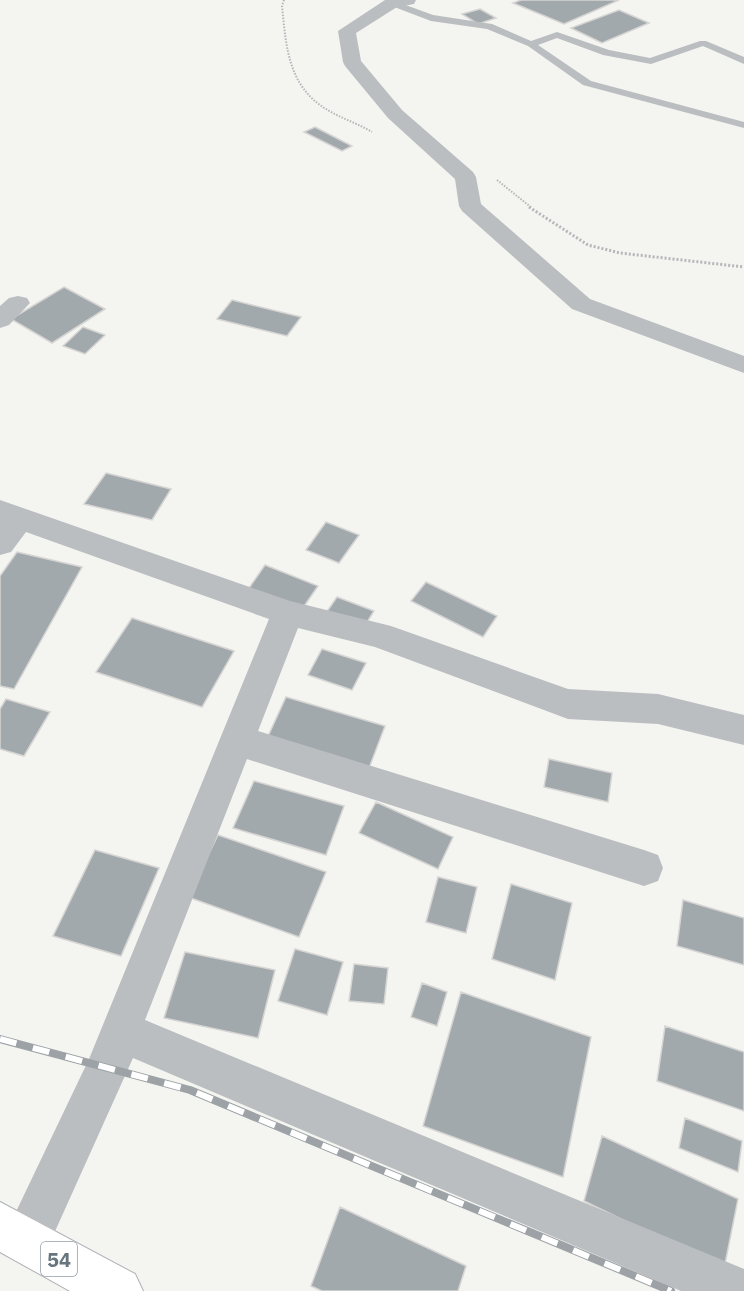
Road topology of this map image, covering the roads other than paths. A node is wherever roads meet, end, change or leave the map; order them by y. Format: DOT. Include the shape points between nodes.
graph roads {
  1 [pos="400,1"];
  2 [pos="531,44"];
  3 [pos="744,61"];
  4 [pos="744,125"];
  5 [pos="18,303"];
  6 [pos="0,320"];
  7 [pos="744,365"];
  8 [pos="10,515"];
  9 [pos="0,544"];
  10 [pos="288,613"];
  11 [pos="744,730"];
  12 [pos="237,740"];
  13 [pos="644,868"];
  14 [pos="120,1031"];
  15 [pos="13,1234"];
  16 [pos="118,1291"];
  17 [pos="739,1291"];
  1 -- 2 [label="lane" via="430,18 489,26"];
  1 -- 7 [label="street" via="347,31 352,62 395,114 465,177 470,206 580,304"];
  2 -- 3 [label="lane" via="557,35 607,53 651,61 703,43"];
  2 -- 4 [label="lane" via="586,83"];
  5 -- 6 [label="street"];
  8 -- 9 [label="street"];
  8 -- 10 [label="street"];
  10 -- 11 [label="street" via="379,634 568,704 658,709"];
  10 -- 12 [label="street"];
  12 -- 13 [label="street"];
  12 -- 14 [label="street"];
  14 -- 15 [label="street" via="108,1067"];
  14 -- 17 [label="street"];
  15 -- 16 [label="main road, 54"];
}
